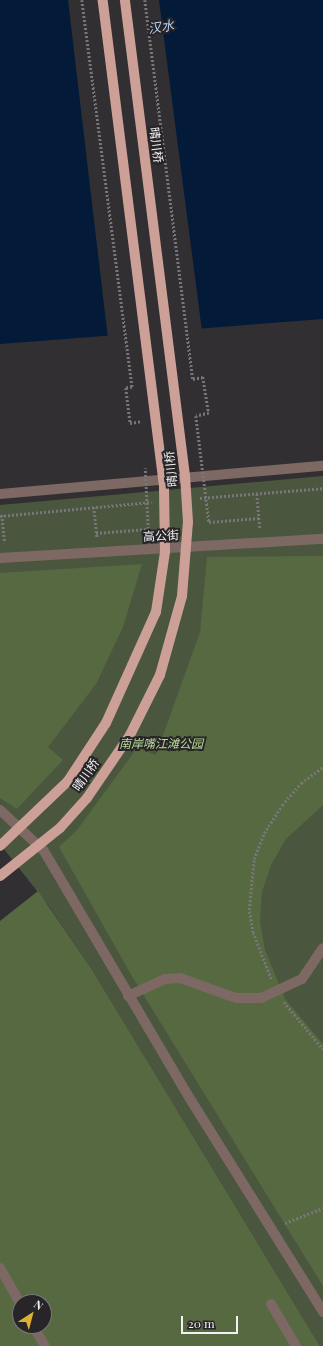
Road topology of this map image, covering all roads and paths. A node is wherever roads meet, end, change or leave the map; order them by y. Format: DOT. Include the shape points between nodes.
graph roads {
  1 [pos="82,0"];
  2 [pos="103,0"];
  3 [pos="125,0"];
  4 [pos="146,0"];
  5 [pos="143,428"];
  6 [pos="145,459"];
  7 [pos="323,466"];
  8 [pos="0,494"];
  9 [pos="257,494"];
  10 [pos="94,507"];
  11 [pos="2,516"];
  12 [pos="323,539"];
  13 [pos="3,554"];
  14 [pos="323,768"];
  15 [pos="0,810"];
  16 [pos="0,846"];
  17 [pos="0,876"];
  18 [pos="323,948"];
  19 [pos="278,992"];
  20 [pos="128,996"];
  21 [pos="323,1049"];
  22 [pos="323,1208"];
  23 [pos="271,1231"];
  24 [pos="0,1268"];
  25 [pos="14,1294"];
  26 [pos="271,1304"];
  27 [pos="323,1312"];
  28 [pos="38,1334"];
  29 [pos="45,1346"];
  30 [pos="296,1346"];
  1 -- 5 [label="path" via="132,387 126,388 128,409 130,423 143,421"];
  2 -- 16 [label="main road, 晴川桥, bridge" via="164,486 165,552 156,612 106,723 68,781"];
  3 -- 17 [label="main road, 晴川桥, bridge" via="185,476 188,522 182,596 160,675 130,735 87,798 60,828"];
  4 -- 9 [label="path, 晴川桥, bridge" via="194,379 203,377 209,414 196,416 209,522 259,518"];
  6 -- 10 [label="path, bridge" via="148,529 96,533"];
  7 -- 8 [label="street"];
  11 -- 13 [label="path"];
  12 -- 13 [label="street, 高公街"];
  14 -- 19 [label="path" via="301,783 272,818 258,846 250,878 253,933"];
  15 -- 20 [label="street" via="44,851"];
  18 -- 19 [label="street" via="302,979"];
  19 -- 20 [label="street" via="243,999 180,978 165,979"];
  19 -- 21 [label="path"];
  20 -- 23 [label="street"];
  22 -- 23 [label="path"];
  23 -- 27 [label="street"];
  24 -- 25 [label="street"];
  26 -- 30 [label="street"];
  28 -- 29 [label="street"];
}
